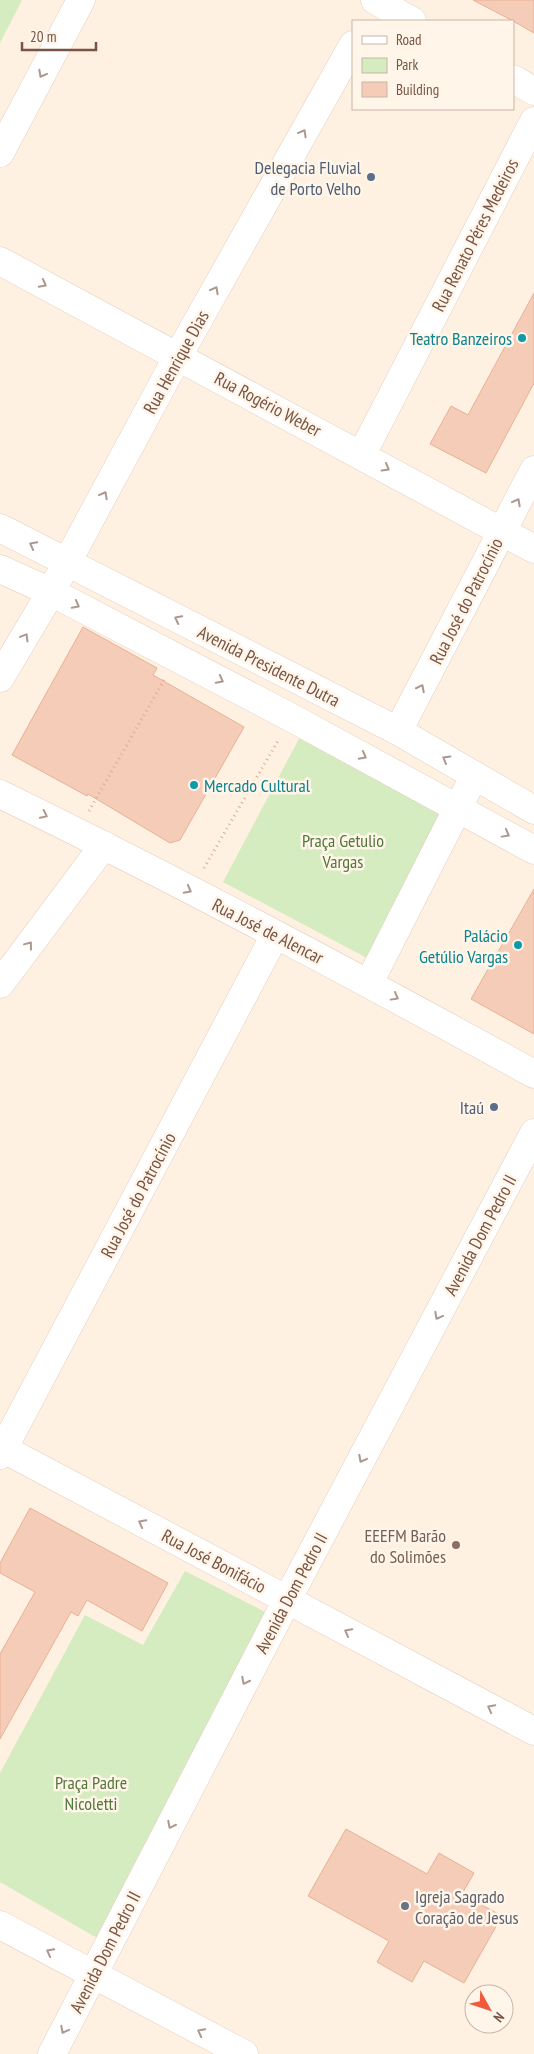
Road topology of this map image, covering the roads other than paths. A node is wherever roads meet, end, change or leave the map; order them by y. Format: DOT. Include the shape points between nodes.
graph roads {
  1 [pos="81,0"];
  2 [pos="374,6"];
  3 [pos="409,20"];
  4 [pos="352,47"];
  5 [pos="514,80"];
  6 [pos="534,91"];
  7 [pos="534,121"];
  8 [pos="0,153"];
  9 [pos="0,261"];
  10 [pos="178,356"];
  11 [pos="362,454"];
  12 [pos="534,470"];
  13 [pos="0,528"];
  14 [pos="500,533"];
  15 [pos="534,550"];
  16 [pos="67,563"];
  17 [pos="0,569"];
  18 [pos="52,592"];
  19 [pos="0,678"];
  20 [pos="398,731"];
  21 [pos="474,776"];
  22 [pos="0,794"];
  23 [pos="459,807"];
  24 [pos="534,810"];
  25 [pos="104,845"];
  26 [pos="534,850"];
  27 [pos="275,935"];
  28 [pos="369,983"];
  29 [pos="0,984"];
  30 [pos="534,1074"];
  31 [pos="534,1133"];
  32 [pos="1,1451"];
  33 [pos="287,1600"];
  34 [pos="534,1731"];
  35 [pos="0,1925"];
  36 [pos="93,1976"];
  37 [pos="52,2054"];
  38 [pos="244,2054"];
  1 -- 8 [label="street, one-way"];
  2 -- 3 [label="street"];
  10 -- 4 [label="street, Rua Henrique Dias, one-way"];
  5 -- 6 [label="street"];
  7 -- 11 [label="street, Rua Renato Péres Medeiros"];
  9 -- 10 [label="street, Rua Rogério Weber, one-way"];
  10 -- 11 [label="street, Rua Rogério Weber"];
  16 -- 10 [label="street, Rua Henrique Dias, one-way"];
  11 -- 14 [label="street, Rua Rogério Weber, one-way"];
  14 -- 12 [label="street, Rua José do Patrocínio, one-way"];
  16 -- 13 [label="street, Avenida Presidente Dutra, one-way"];
  14 -- 15 [label="street, Rua Rogério Weber"];
  20 -- 14 [label="street, Rua José do Patrocínio, one-way"];
  16 -- 18 [label="street, Rua Henrique Dias"];
  20 -- 16 [label="street, Avenida Presidente Dutra, one-way"];
  17 -- 18 [label="street, Avenida Presidente Dutra"];
  19 -- 18 [label="street, Rua Henrique Dias, one-way"];
  18 -- 23 [label="street, Avenida Presidente Dutra, one-way"];
  21 -- 20 [label="street, Avenida Presidente Dutra, one-way"];
  21 -- 23 [label="street"];
  21 -- 24 [label="street, Avenida Presidente Dutra"];
  22 -- 25 [label="street, Rua José de Alencar, one-way"];
  23 -- 26 [label="street, Avenida Presidente Dutra, one-way"];
  23 -- 28 [label="street"];
  25 -- 27 [label="street, Rua José de Alencar, one-way"];
  29 -- 25 [label="street, one-way"];
  27 -- 28 [label="street, Rua José de Alencar"];
  27 -- 32 [label="street, Rua José do Patrocínio"];
  28 -- 30 [label="street, Rua José de Alencar, one-way"];
  31 -- 33 [label="street, Avenida Dom Pedro II, one-way"];
  33 -- 32 [label="street, Rua José Bonifácio, one-way"];
  34 -- 33 [label="street, Rua José Bonifácio, one-way"];
  33 -- 36 [label="street, Avenida Dom Pedro II, one-way"];
  36 -- 35 [label="street, one-way"];
  36 -- 37 [label="street, Avenida Dom Pedro II, one-way"];
  38 -- 36 [label="street, one-way"];
}
